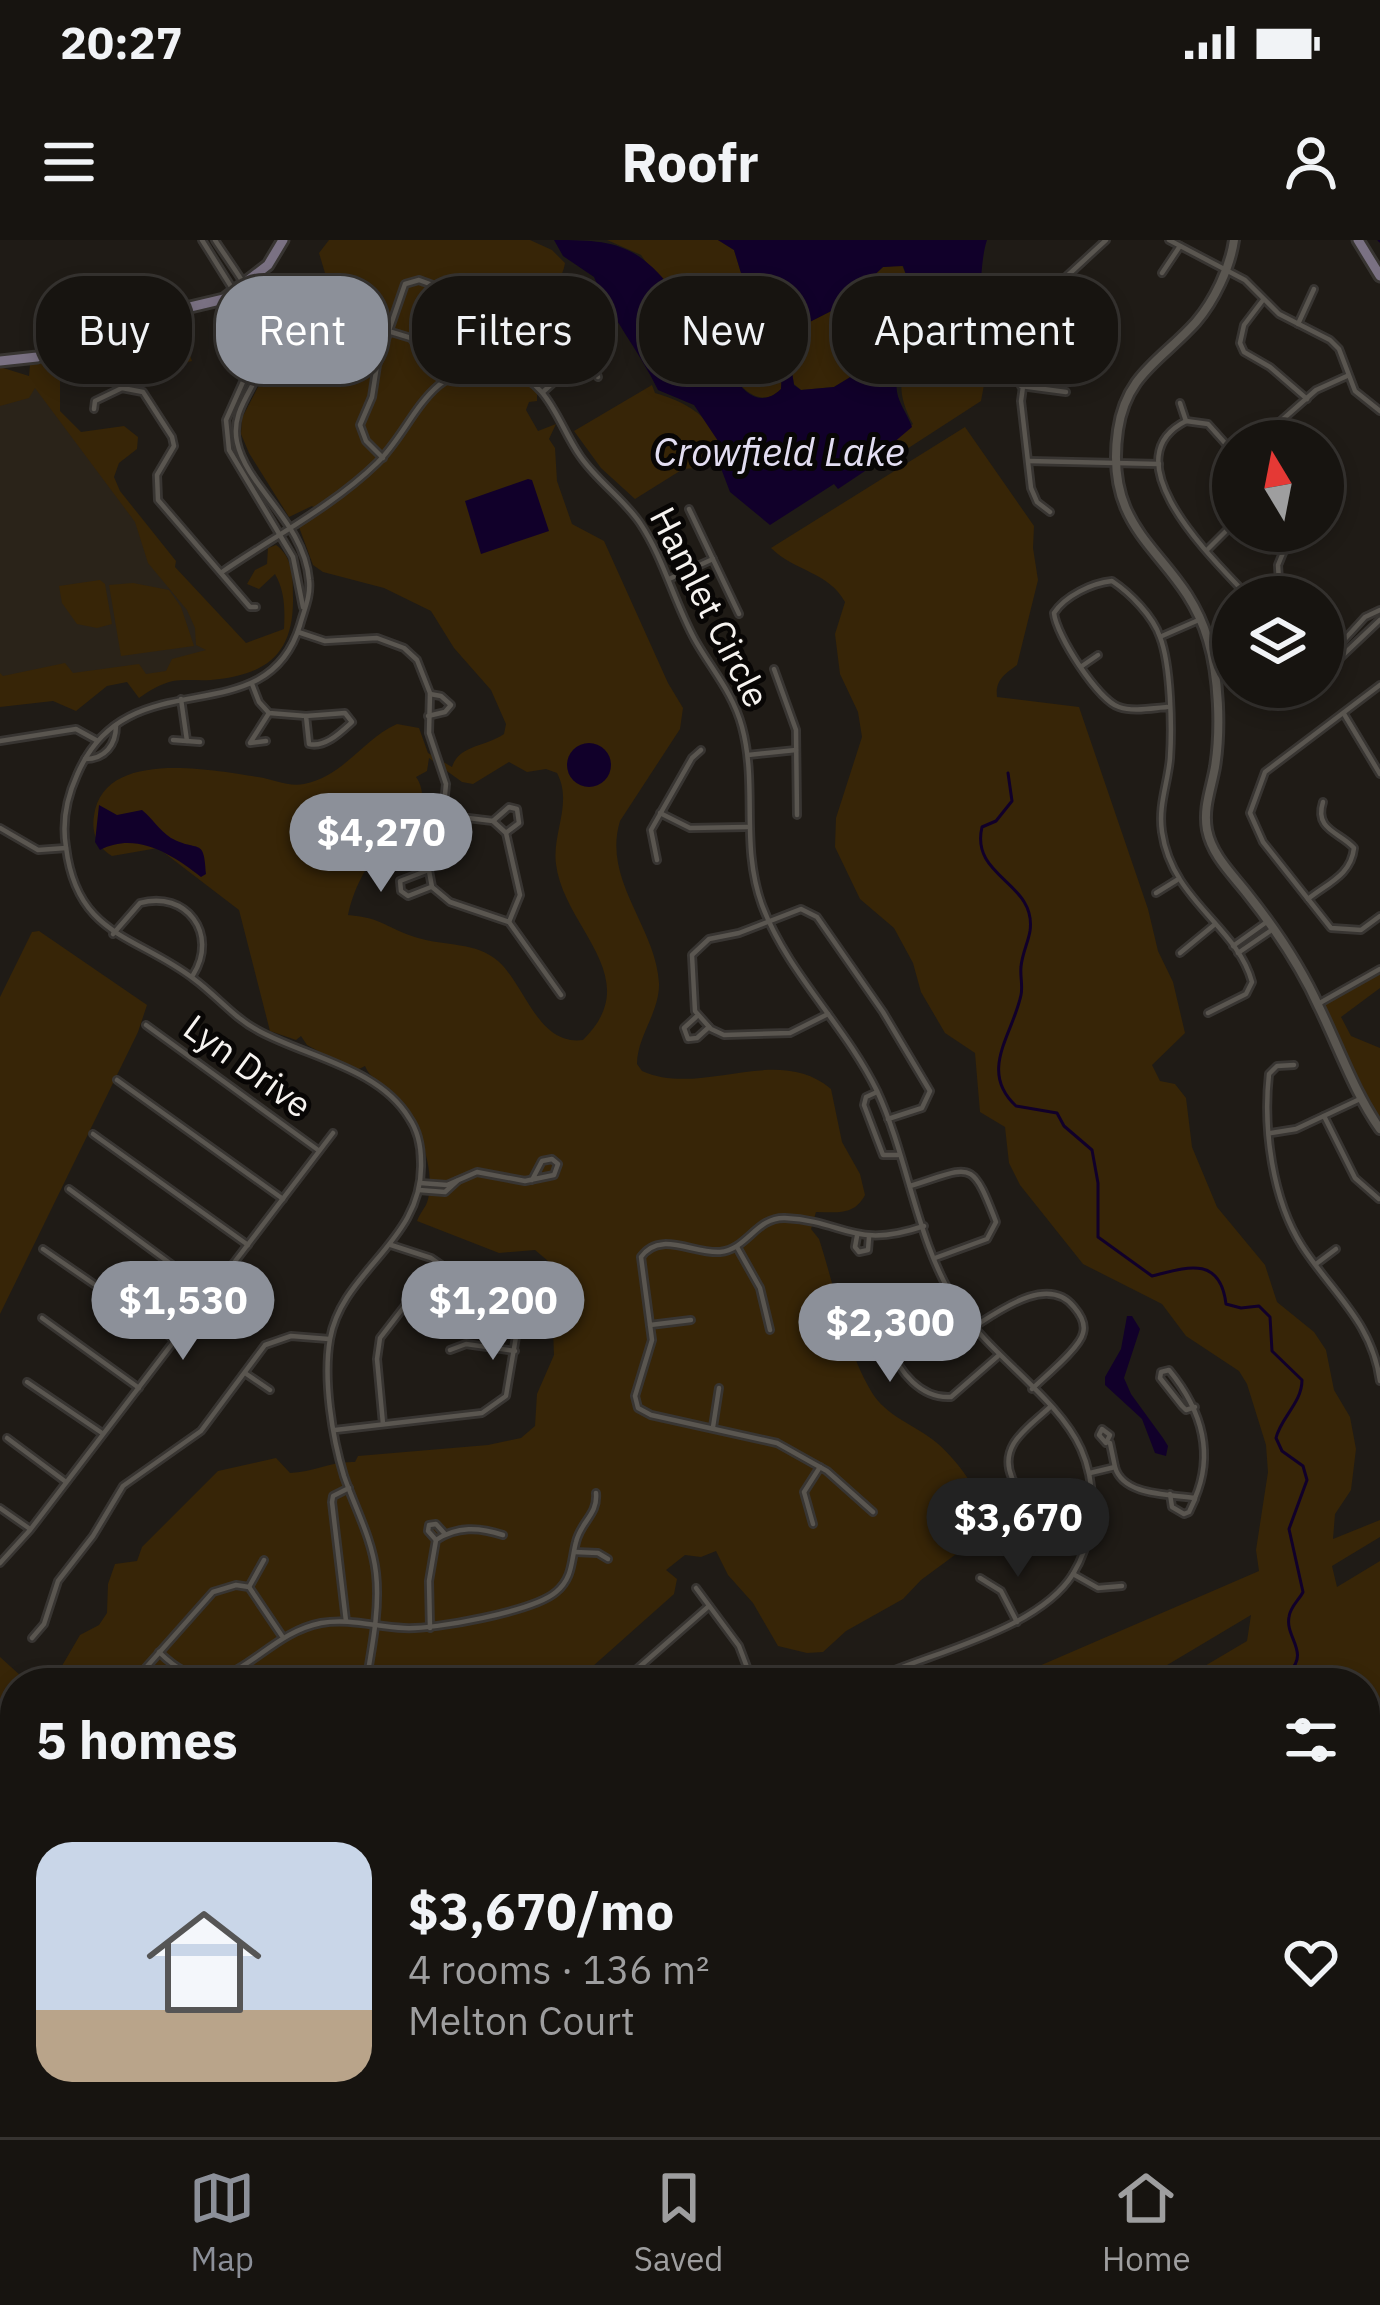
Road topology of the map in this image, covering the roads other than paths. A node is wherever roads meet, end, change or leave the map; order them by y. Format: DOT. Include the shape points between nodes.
graph roads {
  1 [pos="202,240"];
  2 [pos="215,240"];
  3 [pos="283,240"];
  4 [pos="1106,240"];
  5 [pos="1169,240"];
  6 [pos="1234,240"];
  7 [pos="1358,240"];
  8 [pos="1180,246"];
  9 [pos="1225,270"];
  10 [pos="1162,273"];
  11 [pos="229,276"];
  12 [pos="232,276"];
  13 [pos="255,276"];
  14 [pos="1070,276"];
  15 [pos="1380,276"];
  16 [pos="412,281"];
  17 [pos="1314,289"];
  18 [pos="1263,299"];
  19 [pos="216,301"];
  20 [pos="1298,324"];
  21 [pos="388,331"];
  22 [pos="412,339"];
  23 [pos="1348,344"];
  24 [pos="1339,350"];
  25 [pos="0,362"];
  26 [pos="1347,376"];
  27 [pos="241,384"];
  28 [pos="252,384"];
  29 [pos="375,384"];
  30 [pos="552,384"];
  31 [pos="1021,386"];
  32 [pos="544,391"];
  33 [pos="1066,392"];
  34 [pos="1307,399"];
  35 [pos="1180,403"];
  36 [pos="94,409"];
  37 [pos="1380,411"];
  38 [pos="1282,420"];
  39 [pos="1186,421"];
  40 [pos="1212,429"];
  41 [pos="383,458"];
  42 [pos="1029,461"];
  43 [pos="1114,462"];
  44 [pos="1159,464"];
  45 [pos="689,509"];
  46 [pos="1050,512"];
  47 [pos="290,526"];
  48 [pos="280,532"];
  49 [pos="1212,545"];
  50 [pos="1208,549"];
  51 [pos="713,559"];
  52 [pos="222,572"];
  53 [pos="1231,576"];
  54 [pos="669,579"];
  55 [pos="256,607"];
  56 [pos="304,612"];
  57 [pos="739,614"];
  58 [pos="1379,614"];
  59 [pos="1201,619"];
  60 [pos="298,632"];
  61 [pos="1160,636"];
  62 [pos="1344,640"];
  63 [pos="1344,652"];
  64 [pos="1098,655"];
  65 [pos="1082,666"];
  66 [pos="774,669"];
  67 [pos="252,684"];
  68 [pos="1380,685"];
  69 [pos="430,694"];
  70 [pos="181,699"];
  71 [pos="1167,706"];
  72 [pos="268,713"];
  73 [pos="1344,714"];
  74 [pos="306,716"];
  75 [pos="428,716"];
  76 [pos="116,725"];
  77 [pos="96,740"];
  78 [pos="172,740"];
  79 [pos="0,741"];
  80 [pos="187,741"];
  81 [pos="266,741"];
  82 [pos="200,742"];
  83 [pos="701,750"];
  84 [pos="798,750"];
  85 [pos="748,754"];
  86 [pos="85,759"];
  87 [pos="1380,774"];
  88 [pos="1323,802"];
  89 [pos="660,813"];
  90 [pos="443,815"];
  91 [pos="797,815"];
  92 [pos="494,821"];
  93 [pos="747,827"];
  94 [pos="0,829"];
  95 [pos="506,833"];
  96 [pos="66,848"];
  97 [pos="657,860"];
  98 [pos="426,871"];
  99 [pos="1177,880"];
  100 [pos="432,887"];
  101 [pos="1156,892"];
  102 [pos="1308,899"];
  103 [pos="1380,916"];
  104 [pos="769,921"];
  105 [pos="509,922"];
  106 [pos="1214,925"];
  107 [pos="1270,925"];
  108 [pos="113,934"];
  109 [pos="1235,950"];
  110 [pos="1180,953"];
  111 [pos="1380,969"];
  112 [pos="192,977"];
  113 [pos="561,995"];
  114 [pos="1318,1004"];
  115 [pos="1208,1013"];
  116 [pos="829,1014"];
  117 [pos="698,1016"];
  118 [pos="146,1025"];
  119 [pos="709,1027"];
  120 [pos="1294,1065"];
  121 [pos="116,1080"];
  122 [pos="877,1092"];
  123 [pos="1360,1099"];
  124 [pos="1324,1116"];
  125 [pos="888,1119"];
  126 [pos="1380,1129"];
  127 [pos="333,1133"];
  128 [pos="1269,1133"];
  129 [pos="94,1134"];
  130 [pos="318,1150"];
  131 [pos="900,1154"];
  132 [pos="532,1180"];
  133 [pos="420,1186"];
  134 [pos="910,1186"];
  135 [pos="69,1190"];
  136 [pos="1292,1192"];
  137 [pos="283,1198"];
  138 [pos="1283,1198"];
  139 [pos="1379,1199"];
  140 [pos="924,1226"];
  141 [pos="856,1236"];
  142 [pos="869,1238"];
  143 [pos="248,1245"];
  144 [pos="391,1245"];
  145 [pos="737,1246"];
  146 [pos="43,1249"];
  147 [pos="1336,1249"];
  148 [pos="934,1258"];
  149 [pos="438,1263"];
  150 [pos="1316,1264"];
  151 [pos="947,1290"];
  152 [pos="210,1293"];
  153 [pos="41,1318"];
  154 [pos="691,1320"];
  155 [pos="650,1325"];
  156 [pos="972,1328"];
  157 [pos="770,1330"];
  158 [pos="330,1339"];
  159 [pos="175,1340"];
  160 [pos="450,1350"];
  161 [pos="515,1351"];
  162 [pos="998,1356"];
  163 [pos="243,1372"];
  164 [pos="1380,1381"];
  165 [pos="27,1382"];
  166 [pos="1182,1386"];
  167 [pos="139,1388"];
  168 [pos="719,1388"];
  169 [pos="1032,1389"];
  170 [pos="270,1390"];
  171 [pos="1173,1392"];
  172 [pos="1049,1407"];
  173 [pos="1195,1407"];
  174 [pos="383,1424"];
  175 [pos="713,1427"];
  176 [pos="335,1430"];
  177 [pos="104,1434"];
  178 [pos="7,1438"];
  179 [pos="1109,1441"];
  180 [pos="820,1466"];
  181 [pos="1115,1466"];
  182 [pos="141,1472"];
  183 [pos="1090,1473"];
  184 [pos="146,1480"];
  185 [pos="66,1482"];
  186 [pos="349,1488"];
  187 [pos="596,1492"];
  188 [pos="1170,1494"];
  189 [pos="1195,1498"];
  190 [pos="1092,1503"];
  191 [pos="0,1508"];
  192 [pos="873,1512"];
  193 [pos="813,1524"];
  194 [pos="30,1530"];
  195 [pos="445,1534"];
  196 [pos="502,1534"];
  197 [pos="436,1540"];
  198 [pos="575,1552"];
  199 [pos="608,1559"];
  200 [pos="263,1560"];
  201 [pos="0,1563"];
  202 [pos="1073,1574"];
  203 [pos="980,1578"];
  204 [pos="1123,1586"];
  205 [pos="249,1587"];
  206 [pos="695,1588"];
  207 [pos="710,1606"];
  208 [pos="346,1621"];
  209 [pos="1018,1622"];
  210 [pos="375,1623"];
  211 [pos="430,1628"];
  212 [pos="282,1636"];
  213 [pos="32,1638"];
  214 [pos="160,1652"];
  215 [pos="146,1668"];
  216 [pos="176,1668"];
  217 [pos="242,1668"];
  218 [pos="368,1668"];
  219 [pos="638,1668"];
  220 [pos="749,1668"];
  221 [pos="902,1668"];
  1 -- 11 [label="street"];
  2 -- 12 [label="street"];
  3 -- 13 [label="main road"];
  4 -- 14 [label="street"];
  5 -- 8 [label="street"];
  6 -- 9 [label="street"];
  7 -- 15 [label="main road"];
  8 -- 9 [label="street"];
  8 -- 10 [label="street"];
  9 -- 18 [label="street"];
  9 -- 43 [label="street" via="1201,316 1133,386"];
  16 -- 21 [label="street"];
  17 -- 20 [label="street"];
  18 -- 20 [label="street"];
  18 -- 34 [label="street" via="1240,343"];
  19 -- 25 [label="main road"];
  20 -- 24 [label="street"];
  21 -- 22 [label="street"];
  23 -- 24 [label="street"];
  24 -- 26 [label="street"];
  26 -- 34 [label="street"];
  26 -- 37 [label="street"];
  27 -- 48 [label="street" via="226,439"];
  28 -- 47 [label="street" via="238,412 238,445"];
  29 -- 41 [label="street" via="360,424"];
  30 -- 32 [label="street"];
  31 -- 33 [label="street"];
  31 -- 42 [label="street"];
  32 -- 41 [label="street" via="506,370 454,376 429,395"];
  32 -- 54 [label="street, Hamlet Circle" via="583,461 637,518"];
  34 -- 38 [label="street"];
  35 -- 39 [label="street"];
  36 -- 52 [label="street" via="104,394 142,392 174,446 157,475 158,500"];
  39 -- 40 [label="street"];
  39 -- 44 [label="street" via="1163,442"];
  41 -- 47 [label="street"];
  42 -- 43 [label="street"];
  42 -- 46 [label="street" via="1031,488"];
  43 -- 44 [label="street"];
  43 -- 59 [label="street" via="1126,515"];
  44 -- 50 [label="street" via="1169,502"];
  45 -- 51 [label="street"];
  47 -- 48 [label="street"];
  47 -- 56 [label="street" via="308,571"];
  48 -- 52 [label="street"];
  48 -- 56 [label="street"];
  49 -- 50 [label="street"];
  50 -- 53 [label="street"];
  51 -- 54 [label="street"];
  51 -- 57 [label="street"];
  52 -- 55 [label="street"];
  54 -- 85 [label="street, Hamlet Circle" via="695,641 731,695"];
  56 -- 60 [label="street"];
  58 -- 62 [label="street"];
  58 -- 63 [label="street"];
  59 -- 61 [label="street"];
  59 -- 107 [label="street" via="1216,688 1208,834"];
  60 -- 67 [label="street" via="284,659"];
  60 -- 69 [label="street" via="325,641 391,641 417,660"];
  61 -- 65 [label="street" via="1123,588 1102,582 1054,613"];
  61 -- 71 [label="street"];
  64 -- 65 [label="street"];
  65 -- 71 [label="street" via="1114,706"];
  66 -- 84 [label="street"];
  67 -- 70 [label="street"];
  67 -- 72 [label="street"];
  68 -- 73 [label="street"];
  69 -- 75 [label="street"];
  69 -- 75 [label="street" via="451,704"];
  70 -- 76 [label="street"];
  70 -- 80 [label="street"];
  71 -- 99 [label="street" via="1170,761 1160,811"];
  72 -- 74 [label="street"];
  72 -- 81 [label="street" via="250,743"];
  73 -- 87 [label="street"];
  73 -- 102 [label="street" via="1272,765 1251,803 1252,824"];
  74 -- 74 [label="street" via="345,713 352,722 316,746 309,745"];
  75 -- 90 [label="street" via="446,784"];
  76 -- 77 [label="street"];
  76 -- 86 [label="street" via="113,746"];
  77 -- 79 [label="street" via="76,729"];
  77 -- 86 [label="street"];
  78 -- 80 [label="street"];
  80 -- 82 [label="street"];
  83 -- 89 [label="street"];
  84 -- 85 [label="street"];
  84 -- 91 [label="street"];
  85 -- 93 [label="street, Hamlet Circle"];
  86 -- 96 [label="street" via="70,792"];
  88 -- 102 [label="street" via="1328,831 1354,848 1352,861"];
  89 -- 93 [label="street" via="691,828"];
  89 -- 97 [label="street" via="650,836"];
  90 -- 92 [label="street"];
  90 -- 98 [label="street"];
  92 -- 95 [label="street"];
  92 -- 95 [label="street" via="517,809 519,823"];
  93 -- 104 [label="street, Hamlet Circle"];
  94 -- 96 [label="street" via="38,850"];
  95 -- 105 [label="street" via="520,895"];
  96 -- 108 [label="street" via="81,896"];
  98 -- 100 [label="street"];
  98 -- 100 [label="street" via="405,877 401,891"];
  99 -- 101 [label="street"];
  99 -- 106 [label="street"];
  100 -- 105 [label="street" via="450,902"];
  102 -- 103 [label="street" via="1341,932"];
  104 -- 116 [label="street, Hamlet Circle"];
  104 -- 117 [label="street" via="695,948"];
  104 -- 125 [label="street" via="801,909 817,917 905,1048 928,1100"];
  105 -- 113 [label="street"];
  106 -- 109 [label="street"];
  106 -- 110 [label="street"];
  107 -- 109 [label="street"];
  107 -- 114 [label="street"];
  108 -- 112 [label="street"];
  108 -- 112 [label="street" via="140,903 169,902 203,933 203,959"];
  109 -- 115 [label="street" via="1251,988"];
  111 -- 114 [label="street"];
  112 -- 133 [label="street" via="260,1032 389,1095 416,1131"];
  114 -- 123 [label="street"];
  116 -- 119 [label="street" via="790,1034 736,1036"];
  116 -- 122 [label="street, Hamlet Circle"];
  117 -- 119 [label="street"];
  117 -- 119 [label="street" via="685,1036 697,1039"];
  118 -- 130 [label="street, Lyn Drive"];
  120 -- 128 [label="street" via="1269,1074"];
  121 -- 137 [label="street"];
  122 -- 125 [label="street, Hamlet Circle"];
  122 -- 131 [label="street, Hamlet Circle" via="864,1100 869,1121 884,1155"];
  123 -- 124 [label="street"];
  123 -- 126 [label="street"];
  124 -- 128 [label="street"];
  124 -- 139 [label="street" via="1355,1178"];
  125 -- 131 [label="street, Hamlet Circle"];
  127 -- 130 [label="street"];
  128 -- 138 [label="street"];
  129 -- 143 [label="street"];
  130 -- 137 [label="street"];
  131 -- 134 [label="street, Hamlet Circle"];
  132 -- 132 [label="street" via="554,1175 558,1164 542,1161"];
  132 -- 133 [label="street" via="485,1172 445,1192"];
  133 -- 144 [label="street"];
  134 -- 140 [label="street, Hamlet Circle"];
  134 -- 148 [label="street" via="973,1173 995,1222 988,1239"];
  135 -- 152 [label="street"];
  136 -- 138 [label="street"];
  137 -- 143 [label="street"];
  138 -- 150 [label="street"];
  140 -- 142 [label="street"];
  140 -- 148 [label="street, Hamlet Circle"];
  141 -- 142 [label="street"];
  141 -- 142 [label="street" via="860,1252"];
  141 -- 145 [label="street" via="783,1218"];
  143 -- 152 [label="street"];
  144 -- 149 [label="street"];
  144 -- 158 [label="street" via="337,1316"];
  145 -- 155 [label="street" via="649,1247 641,1257"];
  145 -- 157 [label="street" via="760,1288"];
  146 -- 159 [label="street"];
  147 -- 150 [label="street"];
  148 -- 151 [label="street, Hamlet Circle"];
  149 -- 161 [label="street" via="511,1288 520,1313"];
  149 -- 174 [label="street" via="380,1338"];
  150 -- 164 [label="street" via="1374,1346"];
  151 -- 156 [label="street, Hamlet Circle"];
  151 -- 162 [label="street" via="893,1328 889,1345 901,1368 928,1394 951,1396"];
  152 -- 159 [label="street"];
  153 -- 167 [label="street"];
  154 -- 155 [label="street"];
  155 -- 175 [label="street" via="638,1408"];
  156 -- 162 [label="street, Hamlet Circle"];
  156 -- 169 [label="street" via="1046,1292 1063,1295 1084,1332"];
  158 -- 163 [label="street" via="277,1337"];
  158 -- 176 [label="street"];
  159 -- 167 [label="street"];
  160 -- 161 [label="street" via="466,1344"];
  161 -- 174 [label="street" via="506,1396 491,1409"];
  162 -- 169 [label="street, Hamlet Circle"];
  163 -- 170 [label="street"];
  163 -- 182 [label="street" via="201,1432"];
  165 -- 177 [label="street"];
  166 -- 171 [label="street"];
  166 -- 171 [label="street" via="1164,1370 1160,1378"];
  166 -- 173 [label="street"];
  167 -- 177 [label="street"];
  168 -- 175 [label="street"];
  169 -- 172 [label="street, Hamlet Circle"];
  171 -- 173 [label="street" via="1186,1410"];
  172 -- 183 [label="street, Hamlet Circle" via="1071,1431"];
  172 -- 190 [label="street" via="1008,1449 1012,1479 1030,1501"];
  173 -- 189 [label="street" via="1205,1454"];
  174 -- 176 [label="street"];
  175 -- 180 [label="street" via="777,1442"];
  176 -- 186 [label="street"];
  177 -- 185 [label="street"];
  178 -- 185 [label="street"];
  179 -- 181 [label="street"];
  180 -- 192 [label="street"];
  180 -- 193 [label="street" via="804,1492"];
  181 -- 183 [label="street"];
  181 -- 188 [label="street" via="1132,1488"];
  182 -- 184 [label="street"];
  182 -- 213 [label="street" via="58,1581"];
  183 -- 190 [label="street, Hamlet Circle"];
  185 -- 194 [label="street"];
  186 -- 208 [label="street" via="332,1502"];
  186 -- 210 [label="street" via="373,1556"];
  187 -- 198 [label="street" via="598,1507"];
  188 -- 189 [label="street"];
  188 -- 189 [label="street" via="1184,1514"];
  190 -- 202 [label="street, Hamlet Circle"];
  191 -- 194 [label="street"];
  194 -- 201 [label="street"];
  195 -- 196 [label="street"];
  195 -- 197 [label="street"];
  195 -- 197 [label="street" via="429,1525"];
  197 -- 211 [label="street"];
  198 -- 199 [label="street"];
  198 -- 211 [label="street" via="567,1580 546,1599"];
  200 -- 205 [label="street"];
  202 -- 204 [label="street" via="1098,1588"];
  202 -- 209 [label="street, Hamlet Circle"];
  203 -- 209 [label="street" via="1001,1591"];
  205 -- 212 [label="street"];
  205 -- 214 [label="street" via="213,1592"];
  206 -- 207 [label="street"];
  207 -- 219 [label="street"];
  207 -- 220 [label="street"];
  208 -- 210 [label="street"];
  208 -- 212 [label="street"];
  209 -- 221 [label="street, Hamlet Circle"];
  210 -- 211 [label="street"];
  210 -- 218 [label="street"];
  212 -- 217 [label="street"];
  214 -- 215 [label="street"];
  214 -- 216 [label="street"];
}
